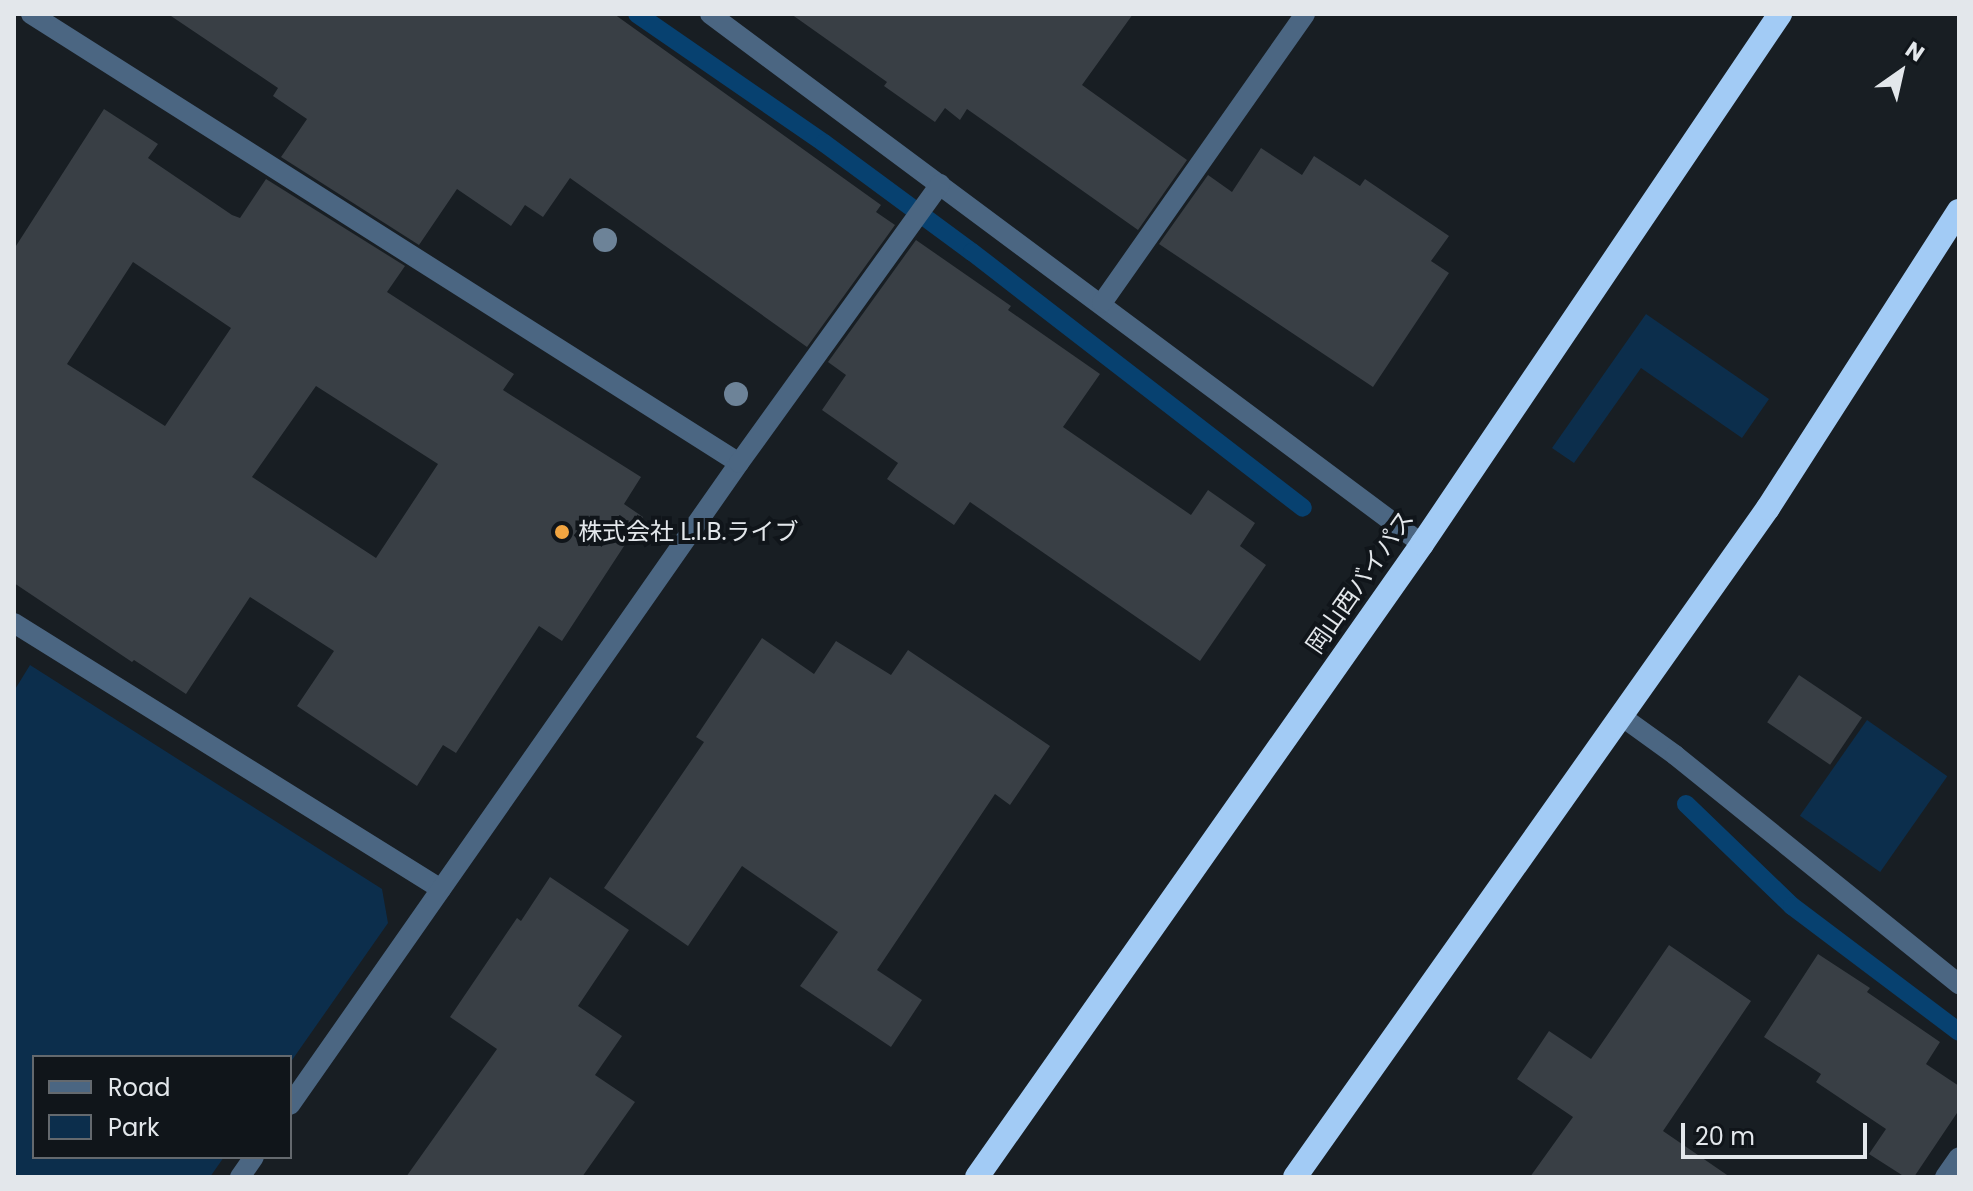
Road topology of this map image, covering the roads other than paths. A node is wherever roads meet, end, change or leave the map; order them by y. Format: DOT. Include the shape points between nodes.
graph roads {
  1 [pos="31,14"];
  2 [pos="710,14"];
  3 [pos="1305,14"];
  4 [pos="1780,14"];
  5 [pos="940,184"];
  6 [pos="1959,211"];
  7 [pos="1102,303"];
  8 [pos="739,463"];
  9 [pos="1422,544"];
  10 [pos="14,623"];
  11 [pos="1621,716"];
  12 [pos="441,889"];
  13 [pos="1959,984"];
  14 [pos="292,1102"];
  15 [pos="1959,1157"];
  16 [pos="253,1159"];
  17 [pos="240,1177"];
  18 [pos="977,1177"];
  19 [pos="1295,1177"];
  20 [pos="1945,1177"];
  1 -- 8 [label="street"];
  2 -- 5 [label="street"];
  3 -- 7 [label="street"];
  4 -- 9 [label="highway, 岡山西バイパス"];
  5 -- 7 [label="street"];
  5 -- 8 [label="street"];
  6 -- 11 [label="highway" via="1768,508"];
  7 -- 9 [label="street"];
  8 -- 12 [label="street"];
  9 -- 18 [label="highway, 岡山西バイパス"];
  10 -- 12 [label="street"];
  11 -- 13 [label="street"];
  11 -- 19 [label="highway"];
  12 -- 14 [label="street"];
  15 -- 20 [label="street"];
  16 -- 17 [label="street"];
}
